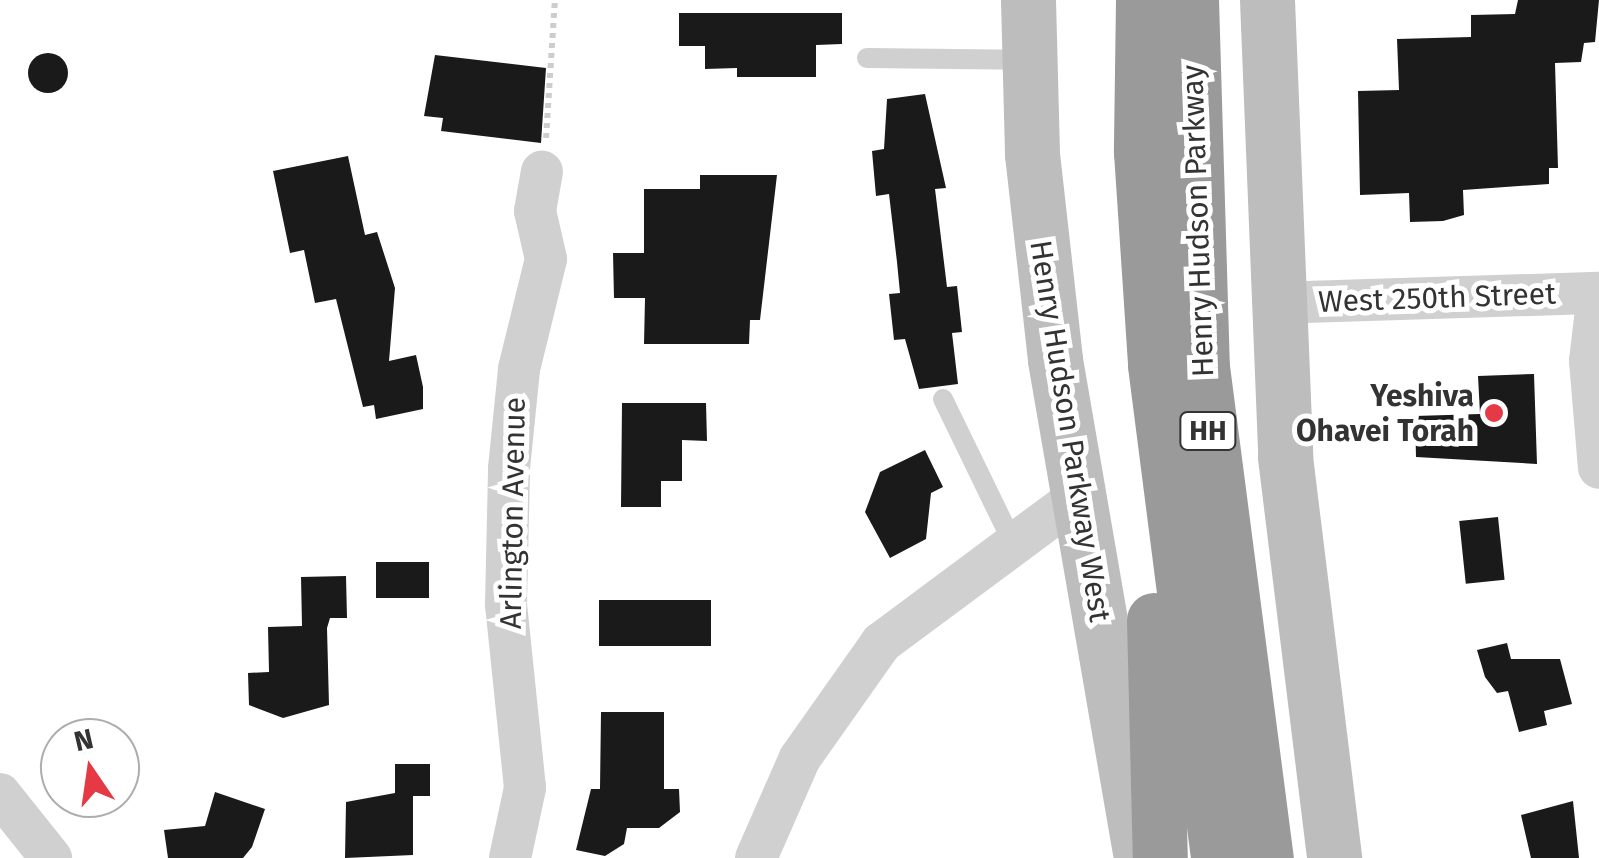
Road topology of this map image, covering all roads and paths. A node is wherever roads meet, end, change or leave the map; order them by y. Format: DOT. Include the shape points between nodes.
graph roads {
  1 [pos="555,0"];
  2 [pos="1028,0"];
  3 [pos="1143,0"];
  4 [pos="1191,0"];
  5 [pos="1267,0"];
  6 [pos="867,58"];
  7 [pos="1028,60"];
  8 [pos="1141,152"];
  9 [pos="542,172"];
  10 [pos="1599,293"];
  11 [pos="1274,303"];
  12 [pos="942,399"];
  13 [pos="1599,468"];
  14 [pos="1076,498"];
  15 [pos="1012,541"];
  16 [pos="0,794"];
  17 [pos="51,858"];
  18 [pos="510,858"];
  19 [pos="756,858"];
  20 [pos="1141,858"];
  21 [pos="1160,858"];
  22 [pos="1218,858"];
  23 [pos="1266,858"];
  24 [pos="1334,858"];
  1 -- 9 [label="path"];
  2 -- 7 [label="main road, Henry Hudson Parkway West"];
  3 -- 8 [label="highway, Henry Hudson Parkway / HH"];
  4 -- 23 [label="highway, Henry Hudson Parkway / HH" via="1202,367"];
  5 -- 11 [label="main road"];
  6 -- 7 [label="lane"];
  7 -- 14 [label="main road, Henry Hudson Parkway West" via="1041,250"];
  8 -- 21 [label="highway"];
  8 -- 22 [label="highway, Henry Hudson Parkway / HH" via="1172,537"];
  9 -- 18 [label="street, Arlington Avenue" via="535,211 546,259 518,369 509,468 506,604 525,775"];
  10 -- 11 [label="street, West 250th Street"];
  10 -- 13 [label="street" via="1590,361"];
  11 -- 24 [label="main road"];
  12 -- 15 [label="lane"];
  14 -- 15 [label="street"];
  14 -- 20 [label="main road, Henry Hudson Parkway West"];
  15 -- 19 [label="street" via="916,610 850,678 800,758"];
  16 -- 17 [label="street"];
}
